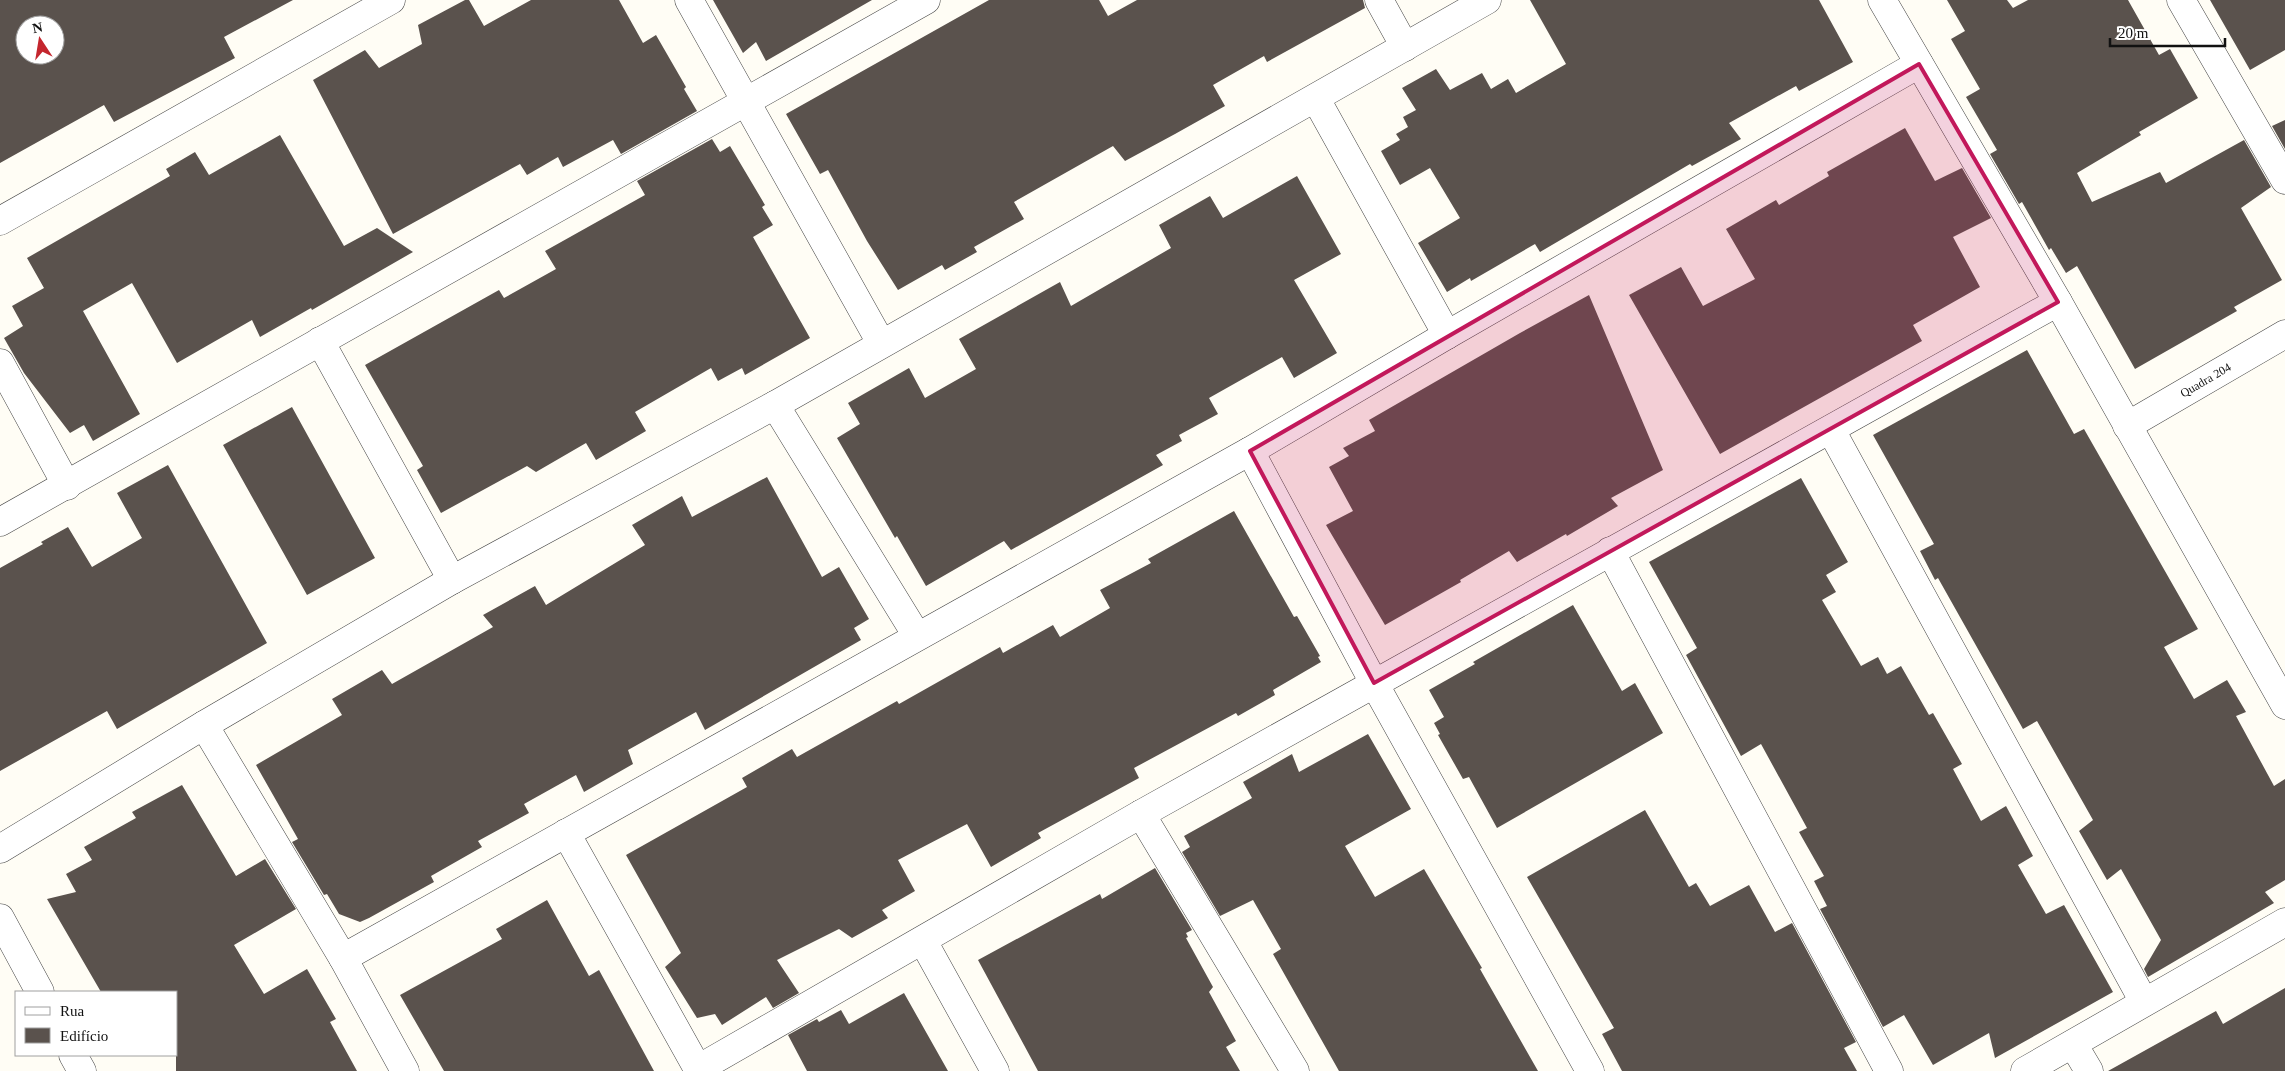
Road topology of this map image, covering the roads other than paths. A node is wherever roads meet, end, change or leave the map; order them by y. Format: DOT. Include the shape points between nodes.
graph roads {
  1 [pos="391,0"];
  2 [pos="689,0"];
  3 [pos="926,0"];
  4 [pos="1379,0"];
  5 [pos="1487,0"];
  6 [pos="1882,0"];
  7 [pos="2181,0"];
  8 [pos="1405,47"];
  9 [pos="1919,64"];
  10 [pos="1316,99"];
  11 [pos="748,102"];
  12 [pos="2285,180"];
  13 [pos="0,221"];
  14 [pos="2058,302"];
  15 [pos="2285,334"];
  16 [pos="1447,335"];
  17 [pos="320,341"];
  18 [pos="881,343"];
  19 [pos="0,363"];
  20 [pos="775,405"];
  21 [pos="2127,426"];
  22 [pos="1831,430"];
  23 [pos="1250,451"];
  24 [pos="68,486"];
  25 [pos="0,522"];
  26 [pos="1610,551"];
  27 [pos="452,580"];
  28 [pos="917,636"];
  29 [pos="1374,682"];
  30 [pos="2285,704"];
  31 [pos="204,725"];
  32 [pos="1141,814"];
  33 [pos="566,833"];
  34 [pos="0,849"];
  35 [pos="0,918"];
  36 [pos="2285,922"];
  37 [pos="923,941"];
  38 [pos="343,958"];
  39 [pos="39,991"];
  40 [pos="2144,1002"];
  41 [pos="2073,1044"];
  42 [pos="74,1056"];
  43 [pos="698,1070"];
  44 [pos="82,1071"];
  45 [pos="405,1071"];
  46 [pos="995,1071"];
  47 [pos="1295,1071"];
  48 [pos="1590,1071"];
  49 [pos="1889,1071"];
  50 [pos="2025,1071"];
  51 [pos="2089,1071"];
  1 -- 13 [label="street"];
  2 -- 11 [label="street"];
  3 -- 11 [label="street"];
  4 -- 8 [label="street"];
  5 -- 8 [label="street"];
  6 -- 9 [label="street"];
  7 -- 12 [label="street"];
  8 -- 10 [label="street"];
  9 -- 14 [label="street"];
  9 -- 16 [label="street"];
  10 -- 16 [label="street"];
  10 -- 18 [label="street"];
  11 -- 17 [label="street"];
  11 -- 18 [label="street"];
  14 -- 21 [label="street"];
  14 -- 22 [label="street"];
  15 -- 21 [label="street, Quadra 204"];
  16 -- 23 [label="street"];
  17 -- 24 [label="street"];
  17 -- 27 [label="street"];
  18 -- 20 [label="street"];
  19 -- 24 [label="street"];
  20 -- 27 [label="street"];
  20 -- 28 [label="street"];
  21 -- 30 [label="street"];
  22 -- 26 [label="street"];
  22 -- 40 [label="street"];
  23 -- 28 [label="street"];
  23 -- 29 [label="street"];
  24 -- 25 [label="street"];
  26 -- 29 [label="street"];
  26 -- 49 [label="street"];
  27 -- 31 [label="street"];
  28 -- 33 [label="street"];
  29 -- 32 [label="street"];
  29 -- 48 [label="street"];
  31 -- 34 [label="street"];
  31 -- 38 [label="street"];
  32 -- 37 [label="street"];
  32 -- 47 [label="street"];
  33 -- 38 [label="street"];
  33 -- 43 [label="street"];
  35 -- 39 [label="street"];
  36 -- 40 [label="street"];
  37 -- 43 [label="street"];
  37 -- 46 [label="street"];
  38 -- 45 [label="street"];
  40 -- 41 [label="street"];
  41 -- 50 [label="street"];
  41 -- 51 [label="street"];
  42 -- 44 [label="street"];
}
